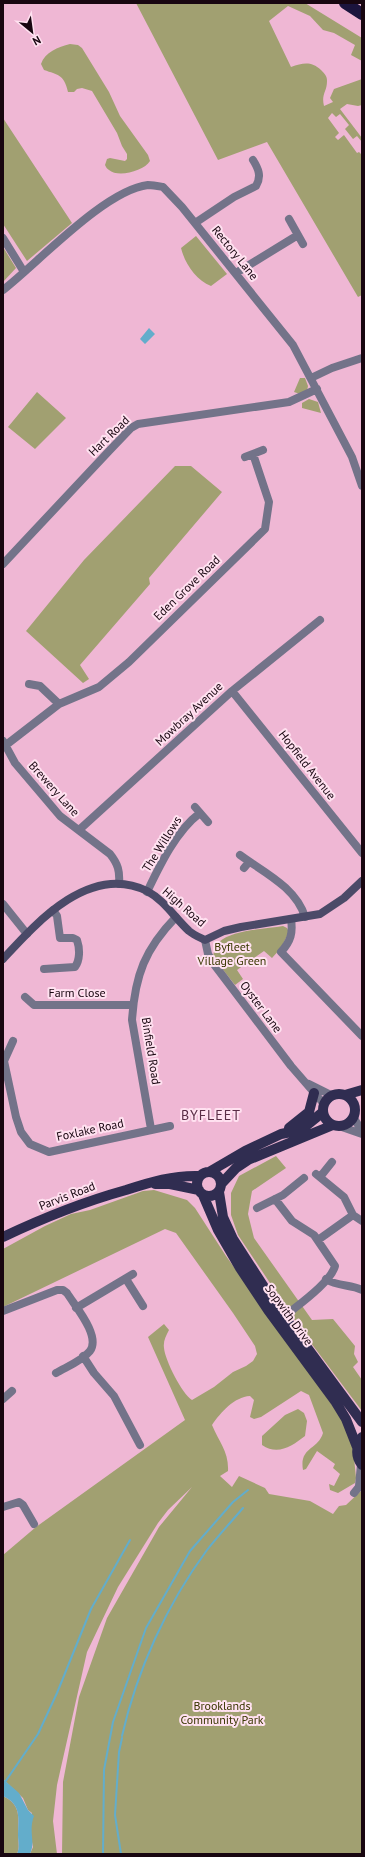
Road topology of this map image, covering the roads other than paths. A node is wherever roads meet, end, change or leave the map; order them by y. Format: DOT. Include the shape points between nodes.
graph roads {
  1 [pos="345,3"];
  2 [pos="362,14"];
  3 [pos="252,160"];
  4 [pos="290,219"];
  5 [pos="195,223"];
  6 [pos="298,235"];
  7 [pos="3,238"];
  8 [pos="304,244"];
  9 [pos="24,272"];
  10 [pos="236,273"];
  11 [pos="3,290"];
  12 [pos="362,358"];
  13 [pos="311,378"];
  14 [pos="317,389"];
  15 [pos="263,450"];
  16 [pos="253,454"];
  17 [pos="245,457"];
  18 [pos="362,486"];
  19 [pos="3,564"];
  20 [pos="320,620"];
  21 [pos="29,684"];
  22 [pos="232,691"];
  23 [pos="60,704"];
  24 [pos="4,743"];
  25 [pos="6,755"];
  26 [pos="208,822"];
  27 [pos="79,830"];
  28 [pos="362,853"];
  29 [pos="240,855"];
  30 [pos="362,881"];
  31 [pos="119,884"];
  32 [pos="147,892"];
  33 [pos="3,904"];
  34 [pos="53,910"];
  35 [pos="176,917"];
  36 [pos="305,917"];
  37 [pos="291,919"];
  38 [pos="27,934"];
  39 [pos="205,940"];
  40 [pos="3,959"];
  41 [pos="44,969"];
  42 [pos="25,997"];
  43 [pos="133,1005"];
  44 [pos="361,1037"];
  45 [pos="13,1041"];
  46 [pos="306,1083"];
  47 [pos="362,1090"];
  48 [pos="314,1093"];
  49 [pos="345,1095"];
  50 [pos="333,1096"];
  51 [pos="324,1108"];
  52 [pos="357,1110"];
  53 [pos="336,1125"];
  54 [pos="170,1126"];
  55 [pos="151,1129"];
  56 [pos="362,1131"];
  57 [pos="281,1134"];
  58 [pos="362,1134"];
  59 [pos="332,1162"];
  60 [pos="205,1174"];
  61 [pos="304,1178"];
  62 [pos="142,1185"];
  63 [pos="220,1187"];
  64 [pos="201,1193"];
  65 [pos="275,1199"];
  66 [pos="258,1208"];
  67 [pos="353,1215"];
  68 [pos="362,1221"];
  69 [pos="3,1238"];
  70 [pos="318,1240"];
  71 [pos="326,1279"];
  72 [pos="362,1290"];
  73 [pos="143,1306"];
  74 [pos="76,1308"];
  75 [pos="3,1311"];
  76 [pos="285,1316"];
  77 [pos="83,1356"];
  78 [pos="56,1373"];
  79 [pos="12,1391"];
  80 [pos="3,1399"];
  81 [pos="362,1422"];
  82 [pos="362,1437"];
  83 [pos="140,1445"];
  84 [pos="357,1447"];
  85 [pos="362,1464"];
  86 [pos="360,1485"];
  87 [pos="354,1493"];
  88 [pos="3,1507"];
  89 [pos="34,1524"];
  1 -- 2 [label="highway"];
  3 -- 5 [label="street" via="259,170 260,177 256,186"];
  4 -- 6 [label="street"];
  5 -- 9 [label="street, Rectory Lane" via="164,187 147,186 128,192 94,213"];
  5 -- 10 [label="street, Rectory Lane"];
  6 -- 8 [label="street"];
  6 -- 10 [label="street"];
  7 -- 9 [label="street"];
  9 -- 11 [label="street, Rectory Lane"];
  10 -- 13 [label="street, Rectory Lane" via="293,345"];
  12 -- 13 [label="street"];
  13 -- 14 [label="street, Rectory Lane"];
  14 -- 18 [label="street, Rectory Lane" via="352,457"];
  14 -- 19 [label="street, Hart Road" via="289,402 138,424 131,428"];
  15 -- 16 [label="street"];
  16 -- 17 [label="street"];
  16 -- 23 [label="street, Eden Grove Road" via="269,502 266,529 100,688"];
  20 -- 22 [label="street, Mowbray Avenue"];
  21 -- 23 [label="street" via="40,686"];
  22 -- 27 [label="street, Mowbray Avenue"];
  22 -- 28 [label="street, Hopfield Avenue"];
  23 -- 24 [label="street, Eden Grove Road"];
  24 -- 25 [label="street, Brewery Lane"];
  25 -- 27 [label="street, Brewery Lane" via="60,816"];
  26 -- 32 [label="street, The Willows" via="198,810 175,843"];
  27 -- 31 [label="street, Brewery Lane" via="116,861"];
  29 -- 36 [label="street" via="247,865 292,892 302,906"];
  30 -- 36 [label="street, High Road" via="328,910"];
  31 -- 32 [label="street, High Road"];
  31 -- 34 [label="street, High Road" via="105,885 84,892"];
  32 -- 35 [label="street, High Road"];
  33 -- 38 [label="street"];
  34 -- 38 [label="street, High Road"];
  34 -- 41 [label="street" via="57,916 60,938 77,940 78,961 75,967"];
  35 -- 39 [label="street, High Road" via="192,933"];
  35 -- 43 [label="street, Binfield Road" via="161,933 146,957 139,973"];
  36 -- 37 [label="street, High Road"];
  37 -- 39 [label="street, High Road" via="224,931"];
  37 -- 44 [label="street" via="291,938 282,952"];
  38 -- 40 [label="street, High Road"];
  39 -- 46 [label="street, Oyster Lane" via="213,963"];
  42 -- 43 [label="street, Farm Close" via="34,1005"];
  43 -- 55 [label="street, Binfield Road" via="132,1020"];
  45 -- 55 [label="street, Foxlake Road" via="4,1061 16,1117 21,1132 30,1144 49,1152"];
  46 -- 48 [label="street, Oyster Lane"];
  46 -- 50 [label="street, Oyster Lane"];
  47 -- 49 [label="main road"];
  48 -- 51 [label="street, Oyster Lane"];
  48 -- 57 [label="main road" via="309,1112"];
  49 -- 50 [label="main road"];
  49 -- 52 [label="main road"];
  50 -- 51 [label="main road"];
  51 -- 53 [label="main road" via="328,1122"];
  51 -- 57 [label="main road" via="307,1125"];
  52 -- 53 [label="main road" via="345,1125"];
  52 -- 56 [label="street"];
  53 -- 58 [label="street"];
  53 -- 63 [label="main road" via="248,1160 236,1168"];
  54 -- 55 [label="street, Foxlake Road"];
  57 -- 60 [label="main road" via="231,1158"];
  59 -- 67 [label="street" via="318,1175 344,1197"];
  60 -- 62 [label="main road, Parvis Road" via="169,1177"];
  60 -- 63 [label="main road" via="216,1174"];
  60 -- 64 [label="main road" via="197,1183"];
  61 -- 65 [label="street"];
  62 -- 64 [label="main road, Parvis Road" via="170,1184"];
  62 -- 69 [label="main road, Parvis Road" via="69,1208"];
  63 -- 64 [label="main road" via="213,1196"];
  63 -- 76 [label="main road, Sopwith Drive" via="222,1212 231,1235"];
  64 -- 84 [label="main road, Sopwith Drive" via="240,1268 336,1401"];
  65 -- 66 [label="street"];
  65 -- 70 [label="street" via="292,1221"];
  67 -- 68 [label="street"];
  67 -- 70 [label="street"];
  70 -- 71 [label="street" via="334,1266 333,1272"];
  71 -- 72 [label="street" via="339,1286 357,1287"];
  71 -- 76 [label="street"];
  73 -- 74 [label="street" via="130,1277"];
  74 -- 75 [label="street" via="63,1290 57,1290"];
  74 -- 77 [label="street" via="93,1338 93,1345"];
  76 -- 81 [label="main road, Sopwith Drive"];
  77 -- 78 [label="street"];
  77 -- 83 [label="street" via="114,1396"];
  79 -- 80 [label="street"];
  82 -- 84 [label="main road"];
  84 -- 85 [label="main road, Sopwith Drive" via="358,1459"];
  85 -- 86 [label="street, Sopwith Drive"];
  86 -- 87 [label="street, Sopwith Drive"];
  88 -- 89 [label="street" via="20,1502"];
}
